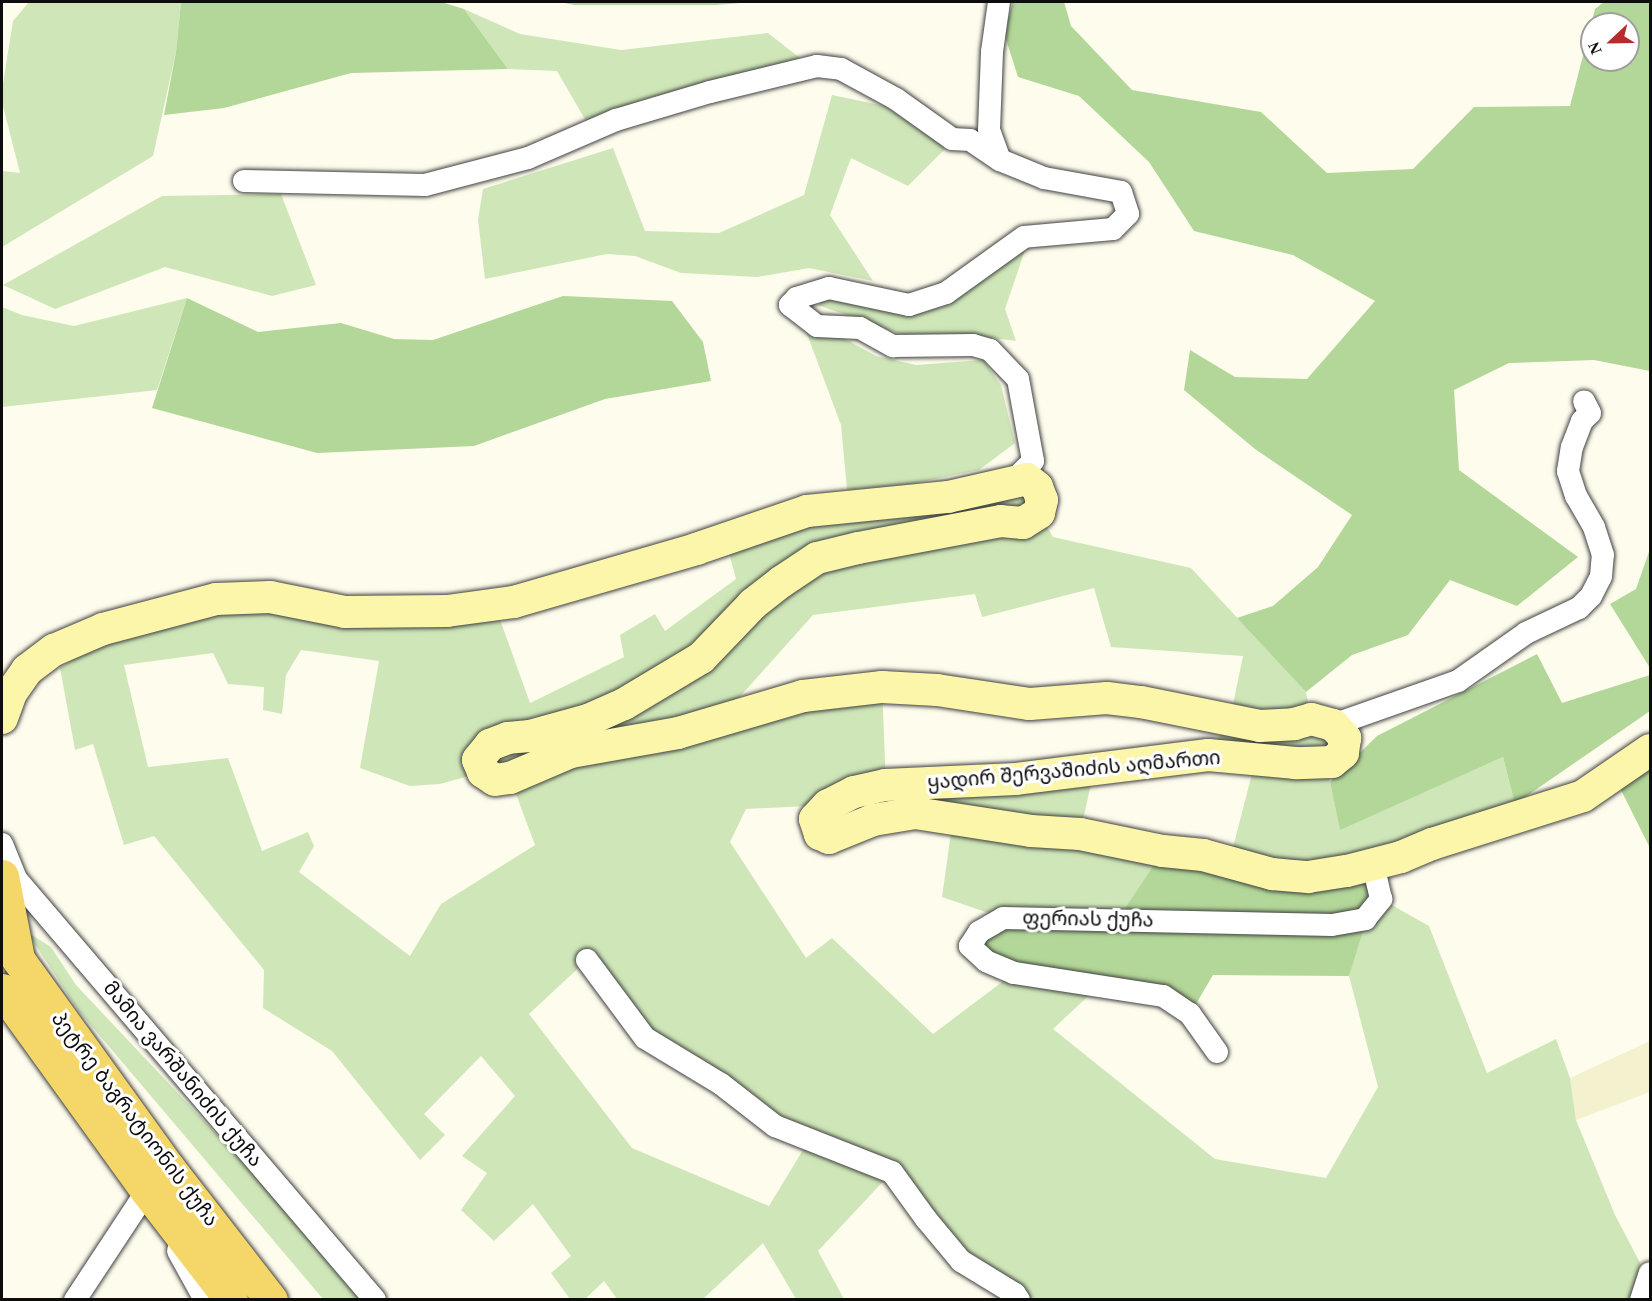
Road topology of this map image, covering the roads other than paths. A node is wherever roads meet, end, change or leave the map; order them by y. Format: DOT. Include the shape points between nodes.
graph roads {
  1 [pos="999,2"];
  2 [pos="1000,160"];
  3 [pos="244,182"];
  4 [pos="1584,401"];
  5 [pos="1013,481"];
  6 [pos="2,718"];
  7 [pos="1333,725"];
  8 [pos="1650,750"];
  9 [pos="2,843"];
  10 [pos="1373,864"];
  11 [pos="2,876"];
  12 [pos="10,950"];
  13 [pos="587,960"];
  14 [pos="2,990"];
  15 [pos="1217,1052"];
  16 [pos="147,1191"];
  17 [pos="1649,1275"];
  18 [pos="75,1299"];
  19 [pos="205,1299"];
  20 [pos="231,1299"];
  21 [pos="271,1299"];
  22 [pos="375,1299"];
  23 [pos="1019,1299"];
  24 [pos="1641,1299"];
  1 -- 2 [label="street" via="992,52 989,130"];
  2 -- 3 [label="street" via="970,140 952,139 896,99 841,69 817,66 616,120 528,158 425,185"];
  2 -- 5 [label="street" via="1044,178 1121,192 1128,214 1113,229 1024,237 946,293 909,304 829,288 797,298 790,305 817,326 860,328 893,346 973,345 990,350 1018,379 1033,461"];
  4 -- 7 [label="street" via="1590,413 1578,430 1568,471 1603,555 1601,576 1591,596 1579,608 1526,633 1458,681"];
  5 -- 6 [label="street" via="948,497 807,511 696,549 514,602 447,611 345,612 270,597 216,599 103,629 54,650 27,670 11,693"];
  5 -- 7 [label="street, ყადირ შერვაშიძის აღმართი" via="1027,479 1037,487 1042,500 1039,513 1023,523 1001,521 817,558 753,604 730,631 691,664 624,704 588,720 490,745 478,760 483,772 495,780 510,778 571,752 678,733 802,696 882,687 937,690 1030,704 1107,698 1260,726 1311,719"];
  7 -- 10 [label="street, ყადირ შერვაშიძის აღმართი" via="1345,738 1343,753 1332,762 1296,763 1208,755 1016,779 885,785 854,792 828,805 815,819 820,834 829,838 873,820 915,813 1030,831 1080,834 1203,855 1272,874 1308,877"];
  8 -- 10 [label="street, ყადირ შერვაშიძის აღმართი" via="1583,796"];
  9 -- 22 [label="street, მამია ვარშანიძის ქუჩა" via="16,879"];
  10 -- 15 [label="street, ფერიას ქუჩა" via="1381,899 1365,919 1332,925 1003,918 979,932 970,946 986,961 1014,973 1163,996 1190,1014"];
  11 -- 12 [label="main road"];
  12 -- 21 [label="main road, პეტრე ბაგრატიონის ქუჩა" via="168,1167"];
  13 -- 23 [label="street" via="645,1038 721,1084 775,1126 892,1172 961,1261"];
  14 -- 16 [label="main road, პეტრე ბაგრატიონის ქუჩა"];
  16 -- 18 [label="street"];
  16 -- 19 [label="street, პეტრე ბაგრატიონის ქუჩა"];
  16 -- 20 [label="main road, პეტრე ბაგრატიონის ქუჩა"];
  17 -- 24 [label="street"];
}
